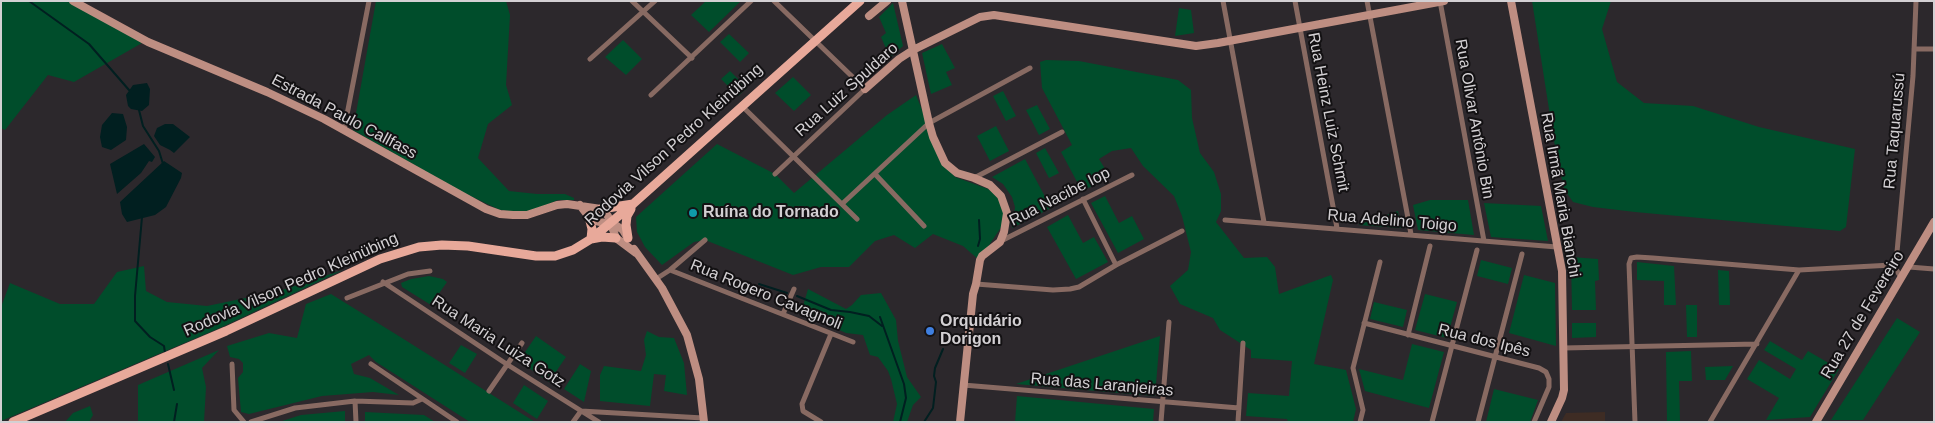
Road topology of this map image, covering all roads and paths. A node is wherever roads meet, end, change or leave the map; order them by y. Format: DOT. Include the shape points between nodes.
graph roads {
  1 [pos="72,1"];
  2 [pos="369,1"];
  3 [pos="632,1"];
  4 [pos="655,1"];
  5 [pos="751,1"];
  6 [pos="774,1"];
  7 [pos="860,1"];
  8 [pos="887,1"];
  9 [pos="902,1"];
  10 [pos="1223,1"];
  11 [pos="1295,1"];
  12 [pos="1367,1"];
  13 [pos="1444,1"];
  14 [pos="1511,1"];
  15 [pos="1916,1"];
  16 [pos="1440,2"];
  17 [pos="643,12"];
  18 [pos="1370,15"];
  19 [pos="869,16"];
  20 [pos="1300,28"];
  21 [pos="814,40"];
  22 [pos="1230,41"];
  23 [pos="1934,49"];
  24 [pos="913,50"];
  25 [pos="1914,50"];
  26 [pos="692,58"];
  27 [pos="590,59"];
  28 [pos="1030,68"];
  29 [pos="864,89"];
  30 [pos="651,95"];
  31 [pos="742,106"];
  32 [pos="929,123"];
  33 [pos="344,130"];
  34 [pos="1062,132"];
  35 [pos="793,156"];
  36 [pos="775,174"];
  37 [pos="875,174"];
  38 [pos="1132,175"];
  39 [pos="974,178"];
  40 [pos="1083,200"];
  41 [pos="633,204"];
  42 [pos="842,204"];
  43 [pos="580,205"];
  44 [pos="601,209"];
  45 [pos="589,217"];
  46 [pos="858,219"];
  47 [pos="1225,220"];
  48 [pos="1264,222"];
  49 [pos="1934,222"];
  50 [pos="610,224"];
  51 [pos="924,226"];
  52 [pos="1337,228"];
  53 [pos="1182,231"];
  54 [pos="1410,234"];
  55 [pos="616,238"];
  56 [pos="628,238"];
  57 [pos="591,239"];
  58 [pos="704,240"];
  59 [pos="1484,241"];
  60 [pos="1000,242"];
  61 [pos="1430,246"];
  62 [pos="1558,247"];
  63 [pos="1477,250"];
  64 [pos="636,252"];
  65 [pos="1522,254"];
  66 [pos="1380,262"];
  67 [pos="1116,265"];
  68 [pos="1886,266"];
  69 [pos="1909,267"];
  70 [pos="1934,269"];
  71 [pos="670,270"];
  72 [pos="1799,270"];
  73 [pos="430,271"];
  74 [pos="1901,278"];
  75 [pos="656,279"];
  76 [pos="383,282"];
  77 [pos="976,284"];
  78 [pos="794,289"];
  79 [pos="347,298"];
  80 [pos="783,314"];
  81 [pos="1169,322"];
  82 [pos="1364,323"];
  83 [pos="831,334"];
  84 [pos="1408,334"];
  85 [pos="853,342"];
  86 [pos="522,343"];
  87 [pos="1243,343"];
  88 [pos="1757,344"];
  89 [pos="1631,345"];
  90 [pos="1452,346"];
  91 [pos="1563,348"];
  92 [pos="1495,358"];
  93 [pos="232,364"];
  94 [pos="371,364"];
  95 [pos="508,365"];
  96 [pos="963,385"];
  97 [pos="489,391"];
  98 [pos="422,399"];
  99 [pos="356,402"];
  100 [pos="1163,402"];
  101 [pos="1239,408"];
  102 [pos="581,410"];
  103 [pos="704,420"];
  104 [pos="13,422"];
  105 [pos="244,422"];
  106 [pos="252,422"];
  107 [pos="356,422"];
  108 [pos="457,422"];
  109 [pos="573,422"];
  110 [pos="599,422"];
  111 [pos="821,422"];
  112 [pos="960,422"];
  113 [pos="1161,422"];
  114 [pos="1238,422"];
  115 [pos="1360,422"];
  116 [pos="1432,422"];
  117 [pos="1478,422"];
  118 [pos="1534,422"];
  119 [pos="1551,422"];
  120 [pos="1636,422"];
  121 [pos="1710,422"];
  122 [pos="1816,422"];
  1 -- 33 [label="street, Estrada Paulo Callfass" via="148,42 267,92"];
  2 -- 33 [label="street"];
  3 -- 17 [label="street"];
  4 -- 17 [label="street"];
  5 -- 26 [label="street"];
  6 -- 21 [label="street"];
  7 -- 21 [label="main road, Rodovia Vilson Pedro Kleinübing"];
  8 -- 19 [label="street"];
  9 -- 24 [label="street"];
  10 -- 22 [label="street"];
  11 -- 20 [label="street, Rua Heinz Luiz Schmit"];
  12 -- 18 [label="street"];
  13 -- 16 [label="street, Rua Luiz Spuldaro"];
  14 -- 62 [label="street, Rua Irmã Maria Bianchi"];
  15 -- 25 [label="street, Rua Taquarussú"];
  16 -- 18 [label="street, Rua Luiz Spuldaro"];
  16 -- 59 [label="street, Rua Olivar Antônio Bin"];
  17 -- 26 [label="street"];
  17 -- 27 [label="street"];
  18 -- 20 [label="street, Rua Luiz Spuldaro"];
  18 -- 54 [label="street"];
  20 -- 22 [label="street, Rua Luiz Spuldaro"];
  20 -- 52 [label="street, Rua Heinz Luiz Schmit"];
  21 -- 29 [label="street"];
  21 -- 31 [label="main road, Rodovia Vilson Pedro Kleinübing"];
  22 -- 24 [label="street, Rua Luiz Spuldaro" via="1196,46 994,15 980,17"];
  22 -- 48 [label="street"];
  23 -- 25 [label="street"];
  24 -- 29 [label="street, Rua Luiz Spuldaro"];
  24 -- 32 [label="street"];
  25 -- 68 [label="street, Rua Taquarussú" via="1896,263"];
  26 -- 30 [label="street"];
  28 -- 32 [label="street"];
  29 -- 35 [label="street, Rua Luiz Spuldaro"];
  31 -- 35 [label="street"];
  31 -- 41 [label="main road, Rodovia Vilson Pedro Kleinübing"];
  32 -- 37 [label="street"];
  32 -- 39 [label="street" via="945,163 957,174"];
  33 -- 43 [label="street, Estrada Paulo Callfass" via="461,196 500,214 527,215 557,205"];
  34 -- 39 [label="street"];
  35 -- 36 [label="street, Rua Luiz Spuldaro"];
  35 -- 42 [label="street"];
  37 -- 42 [label="street"];
  37 -- 51 [label="street"];
  38 -- 40 [label="street, Rua Nacibe Iop"];
  39 -- 60 [label="street" via="990,185 1005,204 1007,221"];
  40 -- 60 [label="street, Rua Nacibe Iop"];
  40 -- 67 [label="street"];
  41 -- 44 [label="main road"];
  41 -- 50 [label="main road, Rodovia Vilson Pedro Kleinübing"];
  41 -- 56 [label="main road" via="627,216"];
  42 -- 46 [label="street"];
  43 -- 44 [label="street, Estrada Paulo Callfass"];
  43 -- 45 [label="street"];
  44 -- 50 [label="street"];
  45 -- 50 [label="street"];
  45 -- 57 [label="main road"];
  47 -- 48 [label="street, Rua Adelino Toigo"];
  48 -- 52 [label="street, Rua Adelino Toigo"];
  49 -- 69 [label="street, Rua 27 de Fevereiro"];
  50 -- 55 [label="street"];
  50 -- 56 [label="street" via="623,230"];
  50 -- 57 [label="main road, Rodovia Vilson Pedro Kleinübing"];
  52 -- 54 [label="street, Rua Adelino Toigo"];
  53 -- 67 [label="street"];
  54 -- 59 [label="street, Rua Adelino Toigo"];
  55 -- 57 [label="main road"];
  55 -- 64 [label="street"];
  56 -- 64 [label="street"];
  57 -- 104 [label="main road, Rodovia Vilson Pedro Kleinübing" via="555,256 442,245 419,247 387,257 226,331"];
  58 -- 71 [label="street"];
  59 -- 62 [label="street, Rua Adelino Toigo"];
  60 -- 77 [label="street" via="982,256"];
  61 -- 84 [label="street"];
  62 -- 91 [label="street, Rua Irmã Maria Bianchi" via="1562,271"];
  63 -- 90 [label="street"];
  64 -- 75 [label="street"];
  65 -- 92 [label="street"];
  66 -- 82 [label="street"];
  67 -- 77 [label="street" via="1070,289"];
  68 -- 72 [label="street"];
  68 -- 74 [label="street"];
  69 -- 70 [label="street"];
  69 -- 74 [label="street, Rua 27 de Fevereiro"];
  71 -- 75 [label="street"];
  71 -- 80 [label="street, Rua Rogero Cavagnoli"];
  72 -- 88 [label="street"];
  72 -- 89 [label="street" via="1631,258"];
  73 -- 76 [label="street"];
  74 -- 122 [label="street, Rua 27 de Fevereiro"];
  75 -- 103 [label="street" via="677,314 691,348"];
  76 -- 79 [label="street"];
  76 -- 95 [label="street, Rua Maria Luiza Gotz"];
  77 -- 96 [label="street"];
  78 -- 80 [label="street"];
  80 -- 83 [label="street, Rua Rogero Cavagnoli"];
  81 -- 100 [label="street"];
  82 -- 84 [label="street, Rua dos Ipês"];
  82 -- 115 [label="street" via="1353,368 1363,410"];
  83 -- 85 [label="street, Rua Rogero Cavagnoli"];
  83 -- 111 [label="street" via="802,404 803,411"];
  84 -- 90 [label="street, Rua dos Ipês"];
  86 -- 95 [label="street"];
  87 -- 101 [label="street"];
  88 -- 89 [label="street"];
  88 -- 121 [label="street"];
  89 -- 91 [label="street"];
  89 -- 120 [label="street"];
  90 -- 92 [label="street, Rua dos Ipês"];
  90 -- 116 [label="street"];
  91 -- 119 [label="street, Rua Irmã Maria Bianchi" via="1562,398"];
  92 -- 117 [label="street"];
  92 -- 118 [label="street, Rua dos Ipês" via="1546,372 1549,387"];
  93 -- 105 [label="street" via="234,410"];
  94 -- 98 [label="street"];
  95 -- 97 [label="street"];
  95 -- 102 [label="street, Rua Maria Luiza Gotz"];
  96 -- 100 [label="street, Rua das Laranjeiras"];
  96 -- 112 [label="street"];
  98 -- 99 [label="street" via="413,403"];
  98 -- 108 [label="street"];
  99 -- 106 [label="street" via="296,408"];
  99 -- 107 [label="street"];
  100 -- 101 [label="street, Rua das Laranjeiras"];
  100 -- 113 [label="street"];
  101 -- 114 [label="street"];
  102 -- 103 [label="street"];
  102 -- 109 [label="street"];
  102 -- 110 [label="street, Rua Maria Luiza Gotz"];
}
